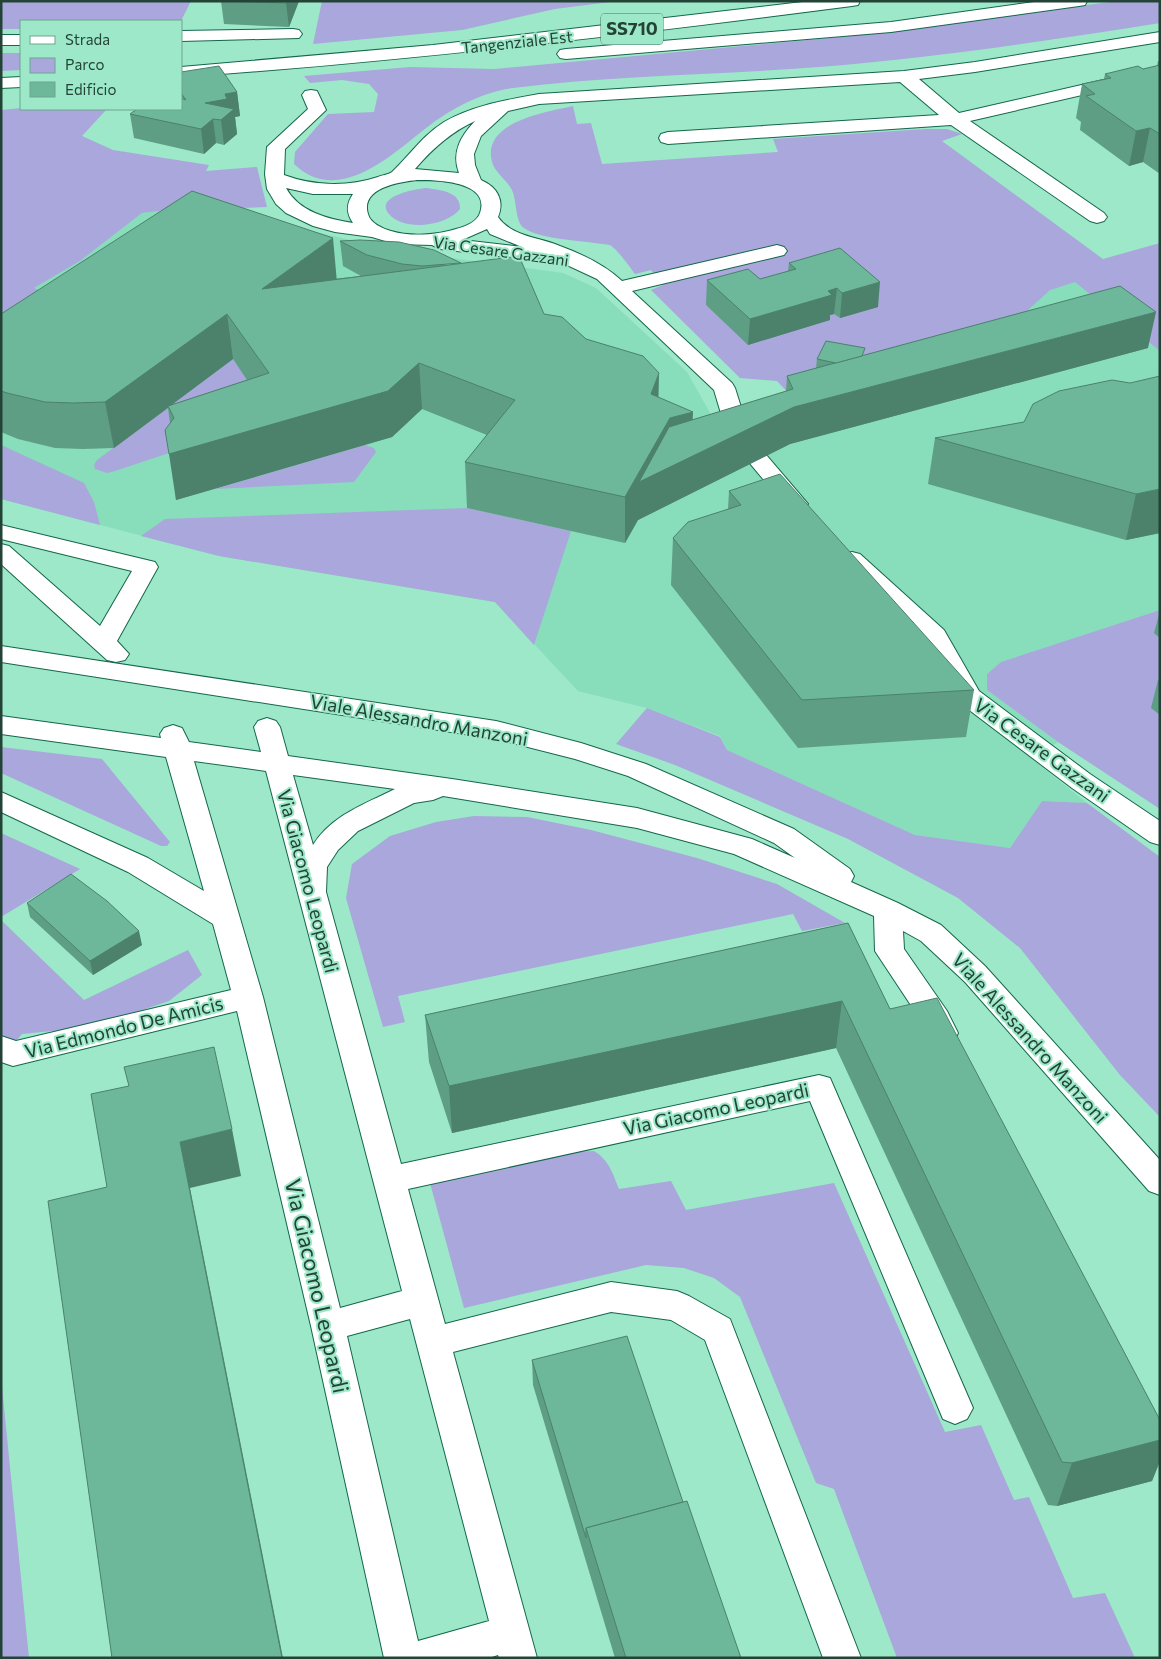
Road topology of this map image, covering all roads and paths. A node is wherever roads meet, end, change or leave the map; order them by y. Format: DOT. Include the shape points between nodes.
graph roads {
  1 [pos="852,1"];
  2 [pos="1079,1"];
  3 [pos="578,18"];
  4 [pos="293,34"];
  5 [pos="182,36"];
  6 [pos="1160,37"];
  7 [pos="1,40"];
  8 [pos="20,40"];
  9 [pos="1130,42"];
  10 [pos="412,54"];
  11 [pos="1154,62"];
  12 [pos="182,72"];
  13 [pos="904,76"];
  14 [pos="20,82"];
  15 [pos="1,83"];
  16 [pos="311,95"];
  17 [pos="507,106"];
  18 [pos="955,119"];
  19 [pos="668,138"];
  20 [pos="397,177"];
  21 [pos="275,178"];
  22 [pos="472,182"];
  23 [pos="377,184"];
  24 [pos="488,217"];
  25 [pos="1097,217"];
  26 [pos="376,232"];
  27 [pos="425,240"];
  28 [pos="777,251"];
  29 [pos="578,261"];
  30 [pos="617,288"];
  31 [pos="811,521"];
  32 [pos="1,532"];
  33 [pos="833,541"];
  34 [pos="1,551"];
  35 [pos="103,644"];
  36 [pos="1,654"];
  37 [pos="140,674"];
  38 [pos="237,690"];
  39 [pos="1,725"];
  40 [pos="267,728"];
  41 [pos="183,730"];
  42 [pos="276,762"];
  43 [pos="452,788"];
  44 [pos="1,801"];
  45 [pos="1160,835"];
  46 [pos="313,898"];
  47 [pos="888,910"];
  48 [pos="224,917"];
  49 [pos="248,996"];
  50 [pos="1,1048"];
  51 [pos="954,1054"];
  52 [pos="389,1180"];
  53 [pos="1160,1182"];
  54 [pos="421,1301"];
  55 [pos="328,1326"];
  56 [pos="433,1342"];
  57 [pos="955,1408"];
  58 [pos="514,1645"];
  59 [pos="403,1658"];
  60 [pos="423,1658"];
  61 [pos="842,1658"];
  1 -- 10 [label="street, Tangenziale Est / SS710"];
  2 -- 10 [label="street" via="891,26 663,47 574,54"];
  3 -- 10 [label="street"];
  4 -- 5 [label="street"];
  6 -- 9 [label="street"];
  7 -- 8 [label="street"];
  9 -- 11 [label="street"];
  9 -- 13 [label="street"];
  10 -- 12 [label="street, Tangenziale Est / SS710"];
  11 -- 18 [label="street"];
  13 -- 17 [label="street" via="587,95 539,99"];
  13 -- 18 [label="street"];
  14 -- 15 [label="street"];
  16 -- 21 [label="street" via="318,110 276,147"];
  17 -- 20 [label="street" via="473,115 450,126 419,152"];
  17 -- 22 [label="street" via="487,120 467,147 465,162"];
  18 -- 19 [label="street"];
  18 -- 25 [label="street"];
  20 -- 22 [label="street" via="437,174"];
  20 -- 23 [label="street"];
  21 -- 23 [label="street" via="291,185 326,190 356,189"];
  21 -- 26 [label="street" via="278,191 287,204 303,214 332,225"];
  22 -- 24 [label="street" via="490,198 492,207"];
  23 -- 26 [label="street" via="361,197 357,213 363,223"];
  24 -- 27 [label="street" via="463,233"];
  24 -- 29 [label="street, Via Cesare Gazzani" via="497,230"];
  26 -- 27 [label="street" via="407,240"];
  27 -- 29 [label="street, Via Cesare Gazzani"];
  28 -- 30 [label="street"];
  29 -- 30 [label="street, Via Cesare Gazzani" via="604,275"];
  30 -- 31 [label="street, Via Cesare Gazzani" via="724,388 739,437"];
  32 -- 35 [label="street" via="146,568"];
  33 -- 45 [label="street, Via Cesare Gazzani" via="935,636 969,697"];
  34 -- 35 [label="street"];
  35 -- 37 [label="street"];
  36 -- 37 [label="street, Viale Alessandro Manzoni"];
  37 -- 38 [label="street, Viale Alessandro Manzoni"];
  38 -- 40 [label="street, Via Giacomo Leopardi" via="253,694 265,703 269,715"];
  38 -- 41 [label="street" via="203,692"];
  38 -- 47 [label="street, Viale Alessandro Manzoni" via="496,730 637,770 784,836"];
  39 -- 41 [label="street, Viale Alessandro Manzoni"];
  40 -- 41 [label="street" via="258,740 223,754"];
  40 -- 42 [label="street, Via Giacomo Leopardi"];
  41 -- 42 [label="street, Viale Alessandro Manzoni"];
  41 -- 48 [label="street, Via Giacomo Leopardi"];
  42 -- 43 [label="street, Viale Alessandro Manzoni"];
  42 -- 46 [label="street, Via Giacomo Leopardi"];
  43 -- 46 [label="street, Viale Alessandro Manzoni" via="409,794 348,824 328,843 314,866"];
  43 -- 47 [label="street, Viale Alessandro Manzoni" via="637,818 742,846"];
  44 -- 48 [label="street" via="138,864"];
  46 -- 52 [label="street, Via Giacomo Leopardi"];
  47 -- 51 [label="street" via="890,951 936,1019"];
  47 -- 53 [label="street, Viale Alessandro Manzoni" via="931,933 975,974"];
  48 -- 49 [label="street, Via Giacomo Leopardi"];
  49 -- 50 [label="street, Via Edmondo De Amicis" via="12,1054"];
  49 -- 55 [label="street, Via Giacomo Leopardi"];
  52 -- 54 [label="street, Via Giacomo Leopardi"];
  52 -- 57 [label="street, Via Giacomo Leopardi" via="819,1087"];
  54 -- 55 [label="street"];
  54 -- 56 [label="street, Via Giacomo Leopardi"];
  55 -- 59 [label="street, Via Giacomo Leopardi"];
  56 -- 58 [label="street, Via Giacomo Leopardi"];
  56 -- 61 [label="street" via="611,1297 677,1306 718,1330"];
  58 -- 60 [label="street"];
}
